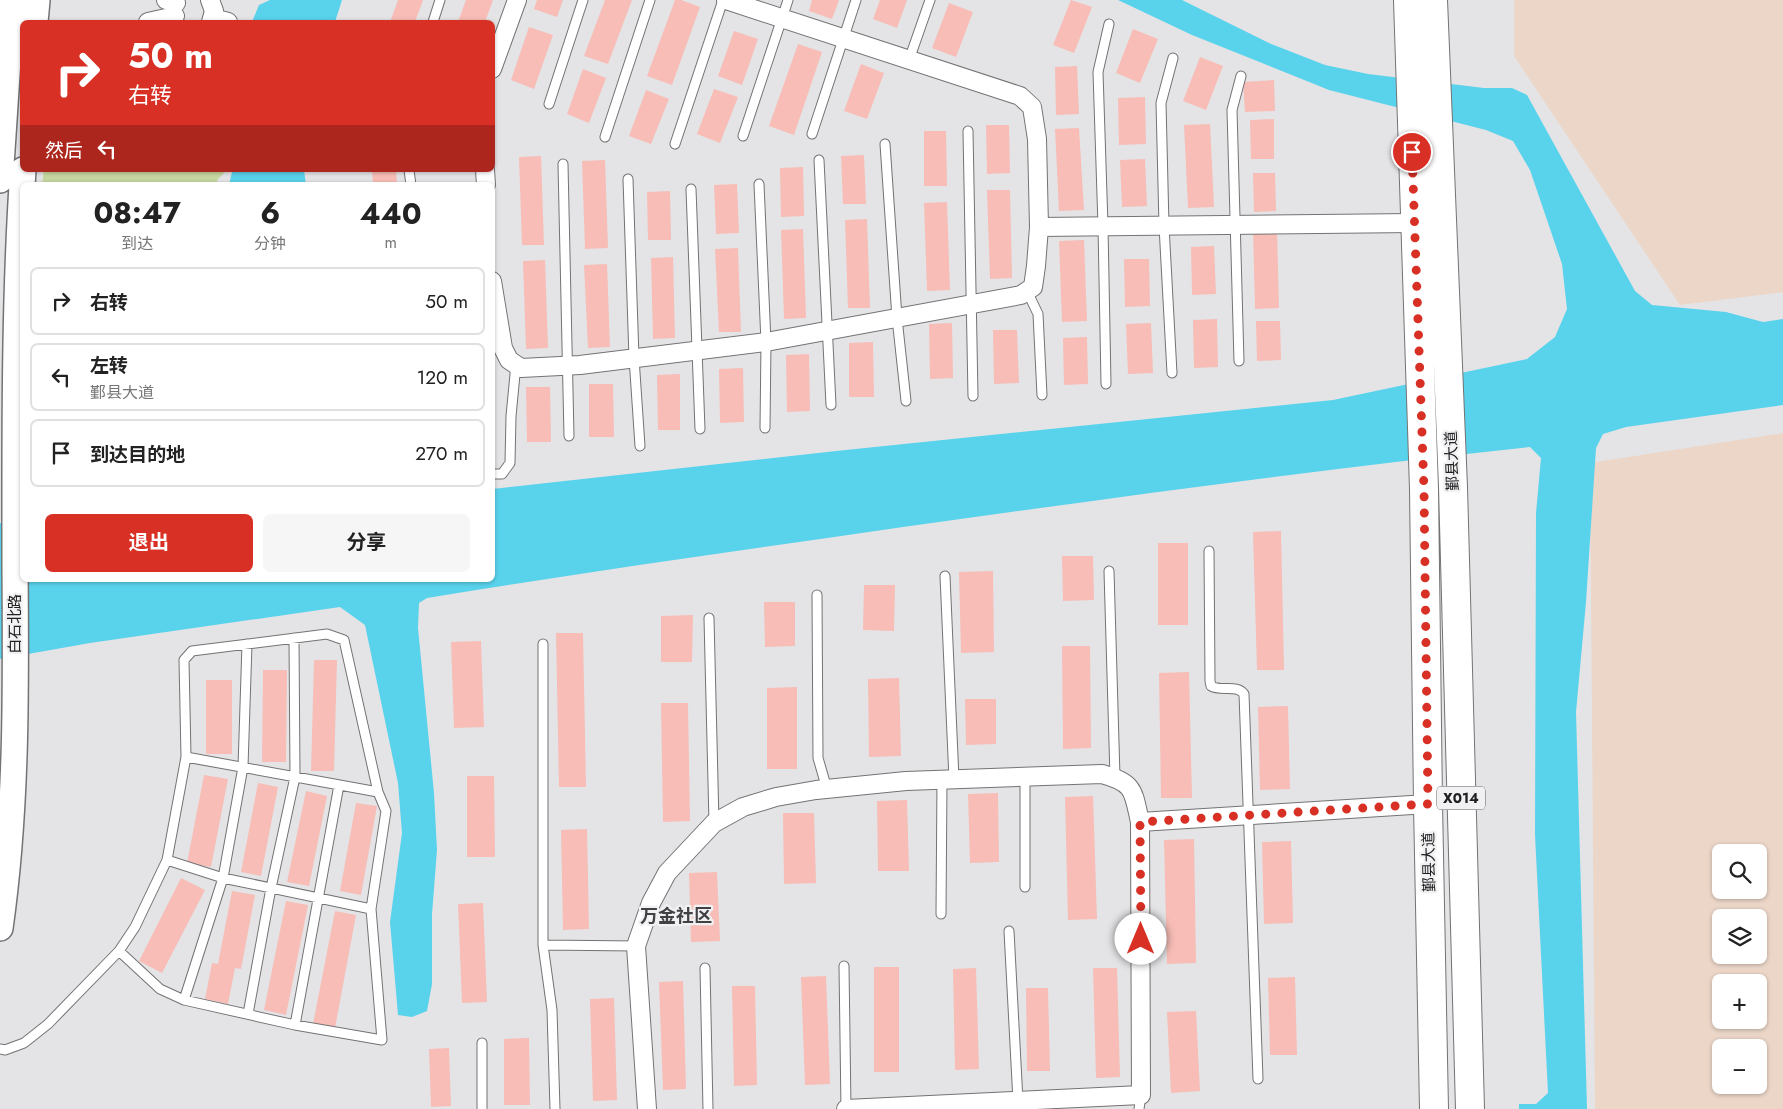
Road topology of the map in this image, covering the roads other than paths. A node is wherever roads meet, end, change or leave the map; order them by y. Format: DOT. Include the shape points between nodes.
graph roads {
  1 [pos="12,0"];
  2 [pos="38,0"];
  3 [pos="210,0"];
  4 [pos="440,0"];
  5 [pos="517,0"];
  6 [pos="582,0"];
  7 [pos="650,0"];
  8 [pos="724,0"];
  9 [pos="788,0"];
  10 [pos="856,0"];
  11 [pos="930,0"];
  12 [pos="1408,0"];
  13 [pos="1433,0"];
  14 [pos="174,8"];
  15 [pos="782,18"];
  16 [pos="35,20"];
  17 [pos="152,20"];
  18 [pos="217,20"];
  19 [pos="434,20"];
  20 [pos="1109,24"];
  21 [pos="843,38"];
  22 [pos="10,49"];
  23 [pos="1173,58"];
  24 [pos="909,60"];
  25 [pos="495,61"];
  26 [pos="1241,76"];
  27 [pos="549,104"];
  28 [pos="968,131"];
  29 [pos="812,134"];
  30 [pos="743,136"];
  31 [pos="606,137"];
  32 [pos="675,144"];
  33 [pos="886,144"];
  34 [pos="819,160"];
  35 [pos="563,164"];
  36 [pos="628,179"];
  37 [pos="0,180"];
  38 [pos="759,184"];
  39 [pos="691,189"];
  40 [pos="20,213"];
  41 [pos="1414,224"];
  42 [pos="1103,226"];
  43 [pos="1164,226"];
  44 [pos="1234,226"];
  45 [pos="1039,227"];
  46 [pos="1027,291"];
  47 [pos="495,298"];
  48 [pos="972,304"];
  49 [pos="897,318"];
  50 [pos="828,331"];
  51 [pos="766,342"];
  52 [pos="698,350"];
  53 [pos="634,358"];
  54 [pos="1239,361"];
  55 [pos="516,364"];
  56 [pos="566,365"];
  57 [pos="1172,373"];
  58 [pos="1106,384"];
  59 [pos="1042,395"];
  60 [pos="973,396"];
  61 [pos="906,401"];
  62 [pos="831,405"];
  63 [pos="765,428"];
  64 [pos="700,429"];
  65 [pos="569,436"];
  66 [pos="640,446"];
  67 [pos="495,474"];
  68 [pos="1209,551"];
  69 [pos="1109,571"];
  70 [pos="945,576"];
  71 [pos="816,596"];
  72 [pos="710,618"];
  73 [pos="294,638"];
  74 [pos="247,644"];
  75 [pos="543,644"];
  76 [pos="186,757"];
  77 [pos="243,768"];
  78 [pos="1025,776"];
  79 [pos="295,777"];
  80 [pos="1114,777"];
  81 [pos="948,779"];
  82 [pos="339,785"];
  83 [pos="827,789"];
  84 [pos="378,792"];
  85 [pos="1428,804"];
  86 [pos="1249,815"];
  87 [pos="1140,822"];
  88 [pos="714,823"];
  89 [pos="167,860"];
  90 [pos="223,878"];
  91 [pos="1025,887"];
  92 [pos="271,888"];
  93 [pos="318,898"];
  94 [pos="371,909"];
  95 [pos="941,914"];
  96 [pos="0,928"];
  97 [pos="1009,931"];
  98 [pos="543,945"];
  99 [pos="636,946"];
  100 [pos="119,951"];
  101 [pos="844,966"];
  102 [pos="705,968"];
  103 [pos="184,1000"];
  104 [pos="248,1014"];
  105 [pos="295,1024"];
  106 [pos="482,1044"];
  107 [pos="0,1049"];
  108 [pos="1258,1079"];
  109 [pos="1018,1101"];
  110 [pos="1140,1102"];
  111 [pos="1062,1104"];
  112 [pos="985,1106"];
  113 [pos="892,1108"];
  114 [pos="482,1109"];
  115 [pos="555,1109"];
  116 [pos="647,1109"];
  117 [pos="708,1109"];
  118 [pos="846,1109"];
  119 [pos="1434,1109"];
  120 [pos="1470,1109"];
  1 -- 22 [label="main road"];
  2 -- 16 [label="main road"];
  3 -- 18 [label="street"];
  4 -- 19 [label="lane"];
  5 -- 25 [label="street"];
  6 -- 27 [label="lane"];
  7 -- 31 [label="lane"];
  8 -- 15 [label="street"];
  8 -- 32 [label="lane"];
  9 -- 15 [label="lane"];
  10 -- 21 [label="lane"];
  11 -- 24 [label="lane"];
  12 -- 41 [label="main road, 鄞县大道 / X014"];
  13 -- 120 [label="main road, 鄞县大道 / X014" via="1449,366"];
  14 -- 17 [label="street"];
  15 -- 21 [label="street"];
  15 -- 30 [label="lane"];
  20 -- 42 [label="lane" via="1098,72"];
  21 -- 24 [label="street"];
  21 -- 29 [label="lane"];
  22 -- 37 [label="main road"];
  23 -- 43 [label="lane" via="1161,104"];
  24 -- 45 [label="street" via="1020,96 1032,107 1037,139"];
  26 -- 44 [label="lane" via="1232,110"];
  28 -- 48 [label="lane"];
  33 -- 49 [label="lane"];
  34 -- 50 [label="lane"];
  35 -- 56 [label="lane"];
  36 -- 53 [label="lane"];
  38 -- 51 [label="lane"];
  39 -- 52 [label="lane"];
  40 -- 96 [label="main road, 白石北路" via="12,800"];
  41 -- 44 [label="street"];
  41 -- 85 [label="main road, 鄞县大道 / X014" via="1424,490"];
  42 -- 43 [label="street"];
  42 -- 45 [label="street"];
  42 -- 58 [label="lane"];
  43 -- 44 [label="street"];
  43 -- 57 [label="lane"];
  44 -- 54 [label="lane"];
  45 -- 46 [label="street" via="1036,266 1032,287"];
  46 -- 48 [label="street" via="1021,295"];
  46 -- 59 [label="lane" via="1038,314"];
  47 -- 55 [label="street" via="504,348 509,360"];
  48 -- 49 [label="street"];
  48 -- 60 [label="lane"];
  49 -- 50 [label="street"];
  49 -- 61 [label="lane"];
  50 -- 51 [label="street"];
  50 -- 62 [label="lane"];
  51 -- 52 [label="street"];
  51 -- 63 [label="lane"];
  52 -- 53 [label="street"];
  52 -- 64 [label="lane"];
  53 -- 56 [label="street"];
  53 -- 66 [label="lane"];
  55 -- 56 [label="street" via="521,368"];
  55 -- 67 [label="lane" via="510,463 502,474"];
  56 -- 65 [label="lane"];
  68 -- 86 [label="lane" via="1210,681 1215,689 1236,689 1244,694"];
  69 -- 80 [label="lane"];
  70 -- 81 [label="lane"];
  71 -- 83 [label="lane" via="818,758"];
  72 -- 88 [label="lane"];
  73 -- 74 [label="lane"];
  73 -- 79 [label="lane"];
  73 -- 84 [label="lane" via="327,634 344,640"];
  74 -- 76 [label="lane" via="192,651 184,660"];
  74 -- 77 [label="lane"];
  75 -- 98 [label="lane"];
  76 -- 77 [label="lane"];
  76 -- 89 [label="lane"];
  77 -- 79 [label="lane"];
  77 -- 90 [label="lane"];
  78 -- 80 [label="street" via="1102,774"];
  78 -- 81 [label="street"];
  78 -- 91 [label="lane"];
  79 -- 82 [label="lane"];
  79 -- 92 [label="lane"];
  80 -- 87 [label="street" via="1124,781 1134,794"];
  81 -- 83 [label="street"];
  81 -- 95 [label="lane"];
  82 -- 84 [label="lane"];
  82 -- 93 [label="lane"];
  83 -- 88 [label="street" via="776,797 743,807"];
  84 -- 94 [label="lane" via="386,811"];
  85 -- 86 [label="street"];
  85 -- 119 [label="main road, 鄞县大道 / X014"];
  86 -- 87 [label="street"];
  86 -- 108 [label="lane"];
  87 -- 110 [label="street"];
  88 -- 99 [label="street" via="667,873 651,903"];
  89 -- 90 [label="lane"];
  89 -- 100 [label="lane"];
  90 -- 92 [label="lane"];
  90 -- 103 [label="lane"];
  92 -- 93 [label="lane"];
  92 -- 104 [label="lane"];
  93 -- 94 [label="lane"];
  93 -- 105 [label="lane"];
  94 -- 105 [label="lane" via="382,1040"];
  97 -- 109 [label="lane"];
  98 -- 99 [label="lane"];
  98 -- 115 [label="lane" via="552,1010"];
  99 -- 116 [label="street"];
  100 -- 103 [label="lane" via="160,988"];
  100 -- 107 [label="lane" via="48,1024 24,1043"];
  101 -- 118 [label="lane"];
  102 -- 117 [label="lane"];
  103 -- 104 [label="lane"];
  104 -- 105 [label="lane"];
  106 -- 114 [label="lane"];
  109 -- 111 [label="street"];
  109 -- 112 [label="street"];
  110 -- 111 [label="street"];
  112 -- 113 [label="street"];
  113 -- 118 [label="street"];
}
